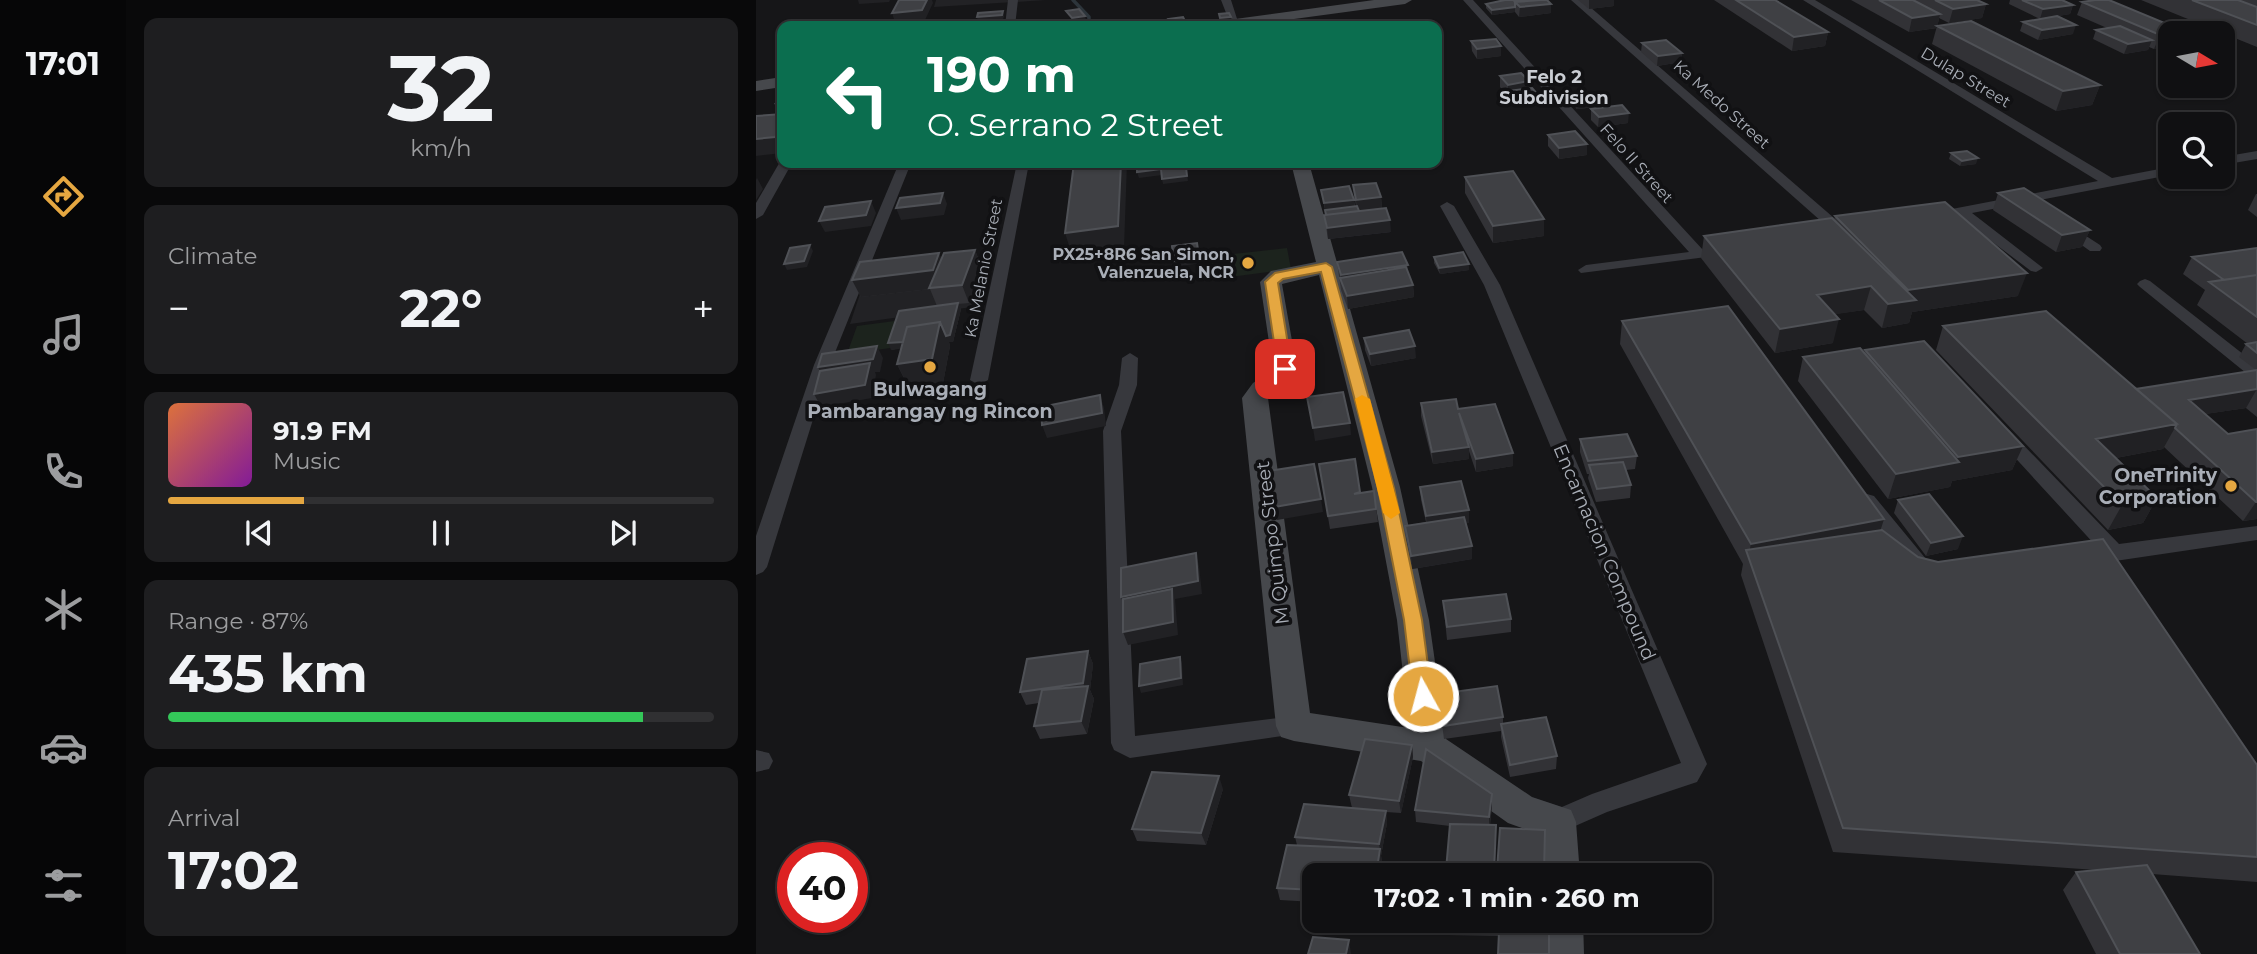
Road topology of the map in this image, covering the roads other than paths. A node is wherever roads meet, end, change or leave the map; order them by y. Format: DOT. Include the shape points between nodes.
graph roads {
  1 [pos="1013,0"];
  2 [pos="1226,0"];
  3 [pos="1405,0"];
  4 [pos="1468,0"];
  5 [pos="1576,0"];
  6 [pos="1808,0"];
  7 [pos="1011,21"];
  8 [pos="1234,21"];
  9 [pos="1276,21"];
  10 [pos="777,83"];
  11 [pos="756,86"];
  12 [pos="2257,155"];
  13 [pos="2235,159"];
  14 [pos="783,168"];
  15 [pos="903,168"];
  16 [pos="1022,168"];
  17 [pos="1301,168"];
  18 [pos="2158,173"];
  19 [pos="2109,182"];
  20 [pos="2025,198"];
  21 [pos="1447,206"];
  22 [pos="1960,211"];
  23 [pos="756,215"];
  24 [pos="1921,219"];
  25 [pos="1844,234"];
  26 [pos="2095,248"];
  27 [pos="1738,249"];
  28 [pos="1699,254"];
  29 [pos="1326,267"];
  30 [pos="2036,268"];
  31 [pos="1586,270"];
  32 [pos="2145,284"];
  33 [pos="1130,358"];
  34 [pos="2257,373"];
  35 [pos="979,380"];
  36 [pos="1992,422"];
  37 [pos="1857,487"];
  38 [pos="2257,533"];
  39 [pos="2115,553"];
  40 [pos="2073,558"];
  41 [pos="756,567"];
  42 [pos="1935,574"];
  43 [pos="1294,726"];
  44 [pos="1429,747"];
  45 [pos="1557,822"];
  46 [pos="1559,863"];
  47 [pos="1562,933"];
  48 [pos="1563,954"];
  1 -- 7 [label="street"];
  2 -- 8 [label="street"];
  3 -- 9 [label="street"];
  4 -- 28 [label="street, Felo II Street"];
  5 -- 25 [label="street, Ka Medo Street"];
  6 -- 19 [label="street, Dulap Street"];
  10 -- 11 [label="street"];
  12 -- 13 [label="street"];
  14 -- 23 [label="street"];
  15 -- 41 [label="street" via="822,365"];
  16 -- 35 [label="street, Ka Melanio Street"];
  17 -- 29 [label="street"];
  18 -- 19 [label="street"];
  19 -- 20 [label="street"];
  20 -- 22 [label="street"];
  20 -- 26 [label="street"];
  21 -- 45 [label="street, Encarnacion Compound" via="1492,285 1695,764 1688,774 1601,802"];
  22 -- 24 [label="street"];
  22 -- 30 [label="street"];
  27 -- 28 [label="street"];
  28 -- 31 [label="street"];
  29 -- 43 [label="street, M Quimpo Street" via="1279,276 1272,282 1285,369 1255,398"];
  29 -- 44 [label="street" via="1386,488 1413,620"];
  32 -- 34 [label="street"];
  33 -- 43 [label="street" via="1128,385 1112,430 1123,743 1130,747"];
  36 -- 39 [label="street"];
  37 -- 42 [label="street" via="1915,562"];
  38 -- 39 [label="street"];
  39 -- 40 [label="street"];
  43 -- 44 [label="street"];
  44 -- 45 [label="street" via="1521,811"];
  45 -- 46 [label="street"];
  47 -- 48 [label="street"];
}
